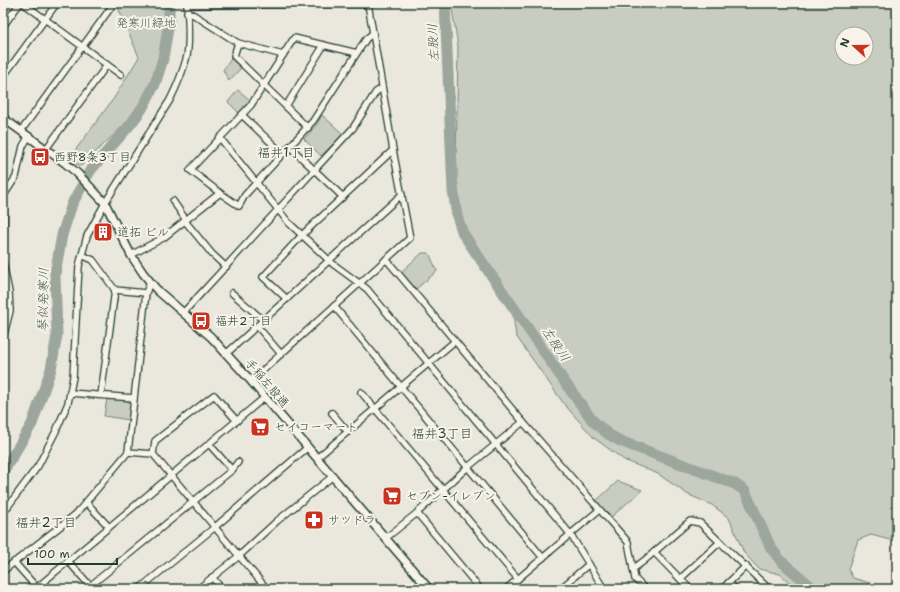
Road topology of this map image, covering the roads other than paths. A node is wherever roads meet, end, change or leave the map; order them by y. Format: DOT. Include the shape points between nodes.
graph roads {
  1 [pos="20,3"];
  2 [pos="23,3"];
  3 [pos="57,3"];
  4 [pos="110,3"];
  5 [pos="187,4"];
  6 [pos="187,12"];
  7 [pos="45,19"];
  8 [pos="3,26"];
  9 [pos="373,33"];
  10 [pos="238,43"];
  11 [pos="324,45"];
  12 [pos="83,46"];
  13 [pos="357,53"];
  14 [pos="283,55"];
  15 [pos="107,65"];
  16 [pos="121,75"];
  17 [pos="3,77"];
  18 [pos="264,86"];
  19 [pos="382,88"];
  20 [pos="286,106"];
  21 [pos="242,115"];
  22 [pos="3,118"];
  23 [pos="308,128"];
  24 [pos="21,131"];
  25 [pos="29,136"];
  26 [pos="220,138"];
  27 [pos="290,147"];
  28 [pos="46,149"];
  29 [pos="393,150"];
  30 [pos="283,154"];
  31 [pos="315,170"];
  32 [pos="257,183"];
  33 [pos="220,193"];
  34 [pos="402,196"];
  35 [pos="343,197"];
  36 [pos="173,201"];
  37 [pos="105,203"];
  38 [pos="278,210"];
  39 [pos="185,220"];
  40 [pos="302,235"];
  41 [pos="3,252"];
  42 [pos="82,255"];
  43 [pos="131,255"];
  44 [pos="386,259"];
  45 [pos="329,260"];
  46 [pos="3,263"];
  47 [pos="226,267"];
  48 [pos="150,282"];
  49 [pos="360,283"];
  50 [pos="115,290"];
  51 [pos="146,293"];
  52 [pos="232,293"];
  53 [pos="6,298"];
  54 [pos="287,299"];
  55 [pos="334,306"];
  56 [pos="183,313"];
  57 [pos="263,320"];
  58 [pos="257,326"];
  59 [pos="3,338"];
  60 [pos="455,341"];
  61 [pos="226,354"];
  62 [pos="281,354"];
  63 [pos="429,364"];
  64 [pos="251,381"];
  65 [pos="401,386"];
  66 [pos="361,392"];
  67 [pos="70,393"];
  68 [pos="101,395"];
  69 [pos="265,397"];
  70 [pos="134,398"];
  71 [pos="374,409"];
  72 [pos="332,413"];
  73 [pos="237,421"];
  74 [pos="523,422"];
  75 [pos="348,432"];
  76 [pos="209,444"];
  77 [pos="496,444"];
  78 [pos="308,446"];
  79 [pos="128,452"];
  80 [pos="153,454"];
  81 [pos="318,458"];
  82 [pos="238,462"];
  83 [pos="468,467"];
  84 [pos="232,470"];
  85 [pos="170,475"];
  86 [pos="333,476"];
  87 [pos="442,490"];
  88 [pos="86,502"];
  89 [pos="193,502"];
  90 [pos="599,510"];
  91 [pos="3,513"];
  92 [pos="417,513"];
  93 [pos="109,527"];
  94 [pos="215,527"];
  95 [pos="571,535"];
  96 [pos="386,538"];
  97 [pos="720,542"];
  98 [pos="654,552"];
  99 [pos="239,556"];
  100 [pos="543,558"];
  101 [pos="68,561"];
  102 [pos="14,562"];
  103 [pos="589,564"];
  104 [pos="746,566"];
  105 [pos="633,569"];
  106 [pos="3,571"];
  107 [pos="212,577"];
  108 [pos="518,579"];
  109 [pos="680,579"];
  110 [pos="729,582"];
  111 [pos="512,584"];
  112 [pos="91,588"];
  113 [pos="427,588"];
  114 [pos="36,589"];
  115 [pos="139,589"];
  116 [pos="198,589"];
  117 [pos="222,589"];
  118 [pos="267,589"];
  119 [pos="480,589"];
  120 [pos="506,589"];
  121 [pos="517,589"];
  122 [pos="560,589"];
  123 [pos="604,589"];
  124 [pos="644,589"];
  125 [pos="690,589"];
  126 [pos="722,589"];
  127 [pos="735,589"];
  128 [pos="769,589"];
  1 -- 8 [label="street"];
  2 -- 7 [label="street"];
  3 -- 7 [label="street"];
  4 -- 12 [label="street" via="112,6"];
  5 -- 6 [label="street"];
  5 -- 9 [label="street" via="368,4"];
  6 -- 10 [label="street"];
  6 -- 37 [label="street" via="187,56 178,82 170,100"];
  7 -- 12 [label="street"];
  7 -- 17 [label="street"];
  9 -- 13 [label="street" via="366,38"];
  9 -- 19 [label="street"];
  10 -- 14 [label="street"];
  10 -- 18 [label="street" via="234,56"];
  11 -- 13 [label="street"];
  11 -- 14 [label="street" via="294,38"];
  11 -- 20 [label="street"];
  12 -- 15 [label="street"];
  12 -- 24 [label="street"];
  13 -- 23 [label="street"];
  14 -- 18 [label="street"];
  15 -- 16 [label="street"];
  15 -- 28 [label="street"];
  18 -- 20 [label="street"];
  18 -- 21 [label="street"];
  19 -- 29 [label="street"];
  19 -- 31 [label="street" via="376,92 353,128"];
  20 -- 23 [label="street"];
  21 -- 26 [label="street"];
  21 -- 30 [label="street"];
  22 -- 24 [label="main road"];
  23 -- 27 [label="street"];
  24 -- 25 [label="main road"];
  25 -- 28 [label="main road"];
  25 -- 41 [label="street" via="23,146 16,177 4,195"];
  26 -- 32 [label="street"];
  26 -- 33 [label="street" via="190,170"];
  27 -- 30 [label="street"];
  27 -- 31 [label="street"];
  28 -- 37 [label="main road, 手稲左股通" via="77,173"];
  29 -- 34 [label="street"];
  29 -- 35 [label="street"];
  30 -- 32 [label="street"];
  31 -- 35 [label="street"];
  31 -- 38 [label="street"];
  32 -- 33 [label="street" via="245,195 239,206"];
  32 -- 38 [label="street"];
  33 -- 39 [label="street"];
  34 -- 44 [label="street" via="410,238"];
  34 -- 45 [label="street"];
  35 -- 40 [label="street"];
  36 -- 39 [label="street"];
  37 -- 42 [label="street" via="87,236"];
  37 -- 43 [label="main road, 手稲左股通"];
  38 -- 40 [label="street"];
  38 -- 47 [label="street"];
  39 -- 43 [label="street" via="163,238"];
  39 -- 47 [label="street" via="212,254"];
  40 -- 45 [label="street"];
  40 -- 54 [label="street" via="263,277"];
  42 -- 50 [label="street" via="93,260"];
  42 -- 67 [label="street" via="79,266"];
  43 -- 48 [label="main road, 手稲左股通"];
  44 -- 49 [label="street"];
  44 -- 60 [label="street"];
  45 -- 49 [label="street"];
  45 -- 54 [label="street"];
  46 -- 53 [label="street"];
  47 -- 56 [label="street"];
  48 -- 51 [label="street"];
  48 -- 56 [label="main road, 手稲左股通"];
  49 -- 55 [label="street"];
  49 -- 63 [label="street"];
  50 -- 51 [label="street"];
  50 -- 68 [label="street"];
  51 -- 70 [label="street"];
  52 -- 57 [label="street"];
  53 -- 59 [label="street" via="10,311"];
  54 -- 57 [label="street"];
  55 -- 62 [label="street"];
  55 -- 65 [label="street"];
  56 -- 61 [label="main road, 手稲左股通"];
  57 -- 58 [label="street"];
  58 -- 61 [label="street"];
  58 -- 62 [label="street"];
  60 -- 63 [label="street"];
  60 -- 74 [label="street"];
  61 -- 64 [label="main road, 手稲左股通"];
  62 -- 64 [label="street"];
  63 -- 65 [label="street"];
  63 -- 77 [label="street"];
  64 -- 69 [label="main road, 手稲左股通"];
  65 -- 71 [label="street"];
  65 -- 83 [label="street"];
  66 -- 71 [label="street"];
  67 -- 68 [label="street"];
  67 -- 91 [label="street" via="62,418 38,466"];
  68 -- 70 [label="street"];
  69 -- 73 [label="street"];
  69 -- 78 [label="main road, 手稲左股通"];
  70 -- 79 [label="street"];
  71 -- 75 [label="street"];
  71 -- 87 [label="street"];
  72 -- 75 [label="street"];
  73 -- 76 [label="street"];
  73 -- 80 [label="street" via="214,395 155,442"];
  74 -- 77 [label="street"];
  74 -- 90 [label="street"];
  75 -- 81 [label="street"];
  76 -- 84 [label="street"];
  76 -- 85 [label="street"];
  77 -- 83 [label="street"];
  77 -- 95 [label="street"];
  78 -- 81 [label="main road, 手稲左股通"];
  78 -- 94 [label="street"];
  79 -- 80 [label="street"];
  79 -- 88 [label="street"];
  80 -- 85 [label="street"];
  81 -- 86 [label="main road, 手稲左股通"];
  82 -- 84 [label="street"];
  83 -- 87 [label="street"];
  83 -- 100 [label="street"];
  84 -- 89 [label="street"];
  85 -- 89 [label="street"];
  85 -- 93 [label="street"];
  86 -- 96 [label="main road, 手稲左股通"];
  86 -- 99 [label="street" via="271,526"];
  87 -- 92 [label="street"];
  87 -- 108 [label="street"];
  88 -- 93 [label="street"];
  88 -- 102 [label="street" via="76,514"];
  89 -- 94 [label="street"];
  89 -- 112 [label="street"];
  90 -- 95 [label="street"];
  90 -- 105 [label="street" via="628,542"];
  92 -- 96 [label="street"];
  92 -- 119 [label="street"];
  93 -- 101 [label="street"];
  94 -- 99 [label="street"];
  94 -- 115 [label="street"];
  95 -- 100 [label="street"];
  95 -- 103 [label="street"];
  96 -- 113 [label="main road, 手稲左股通"];
  97 -- 98 [label="street" via="700,523 690,521"];
  97 -- 104 [label="street"];
  97 -- 109 [label="street"];
  98 -- 105 [label="street"];
  98 -- 109 [label="street"];
  99 -- 107 [label="street"];
  99 -- 118 [label="street"];
  100 -- 108 [label="street"];
  101 -- 112 [label="street"];
  101 -- 114 [label="street"];
  102 -- 106 [label="street"];
  102 -- 114 [label="street"];
  103 -- 122 [label="street"];
  103 -- 123 [label="street"];
  104 -- 110 [label="street"];
  104 -- 128 [label="street"];
  105 -- 124 [label="street" via="635,579"];
  107 -- 116 [label="street"];
  107 -- 117 [label="street"];
  108 -- 111 [label="street"];
  109 -- 125 [label="street"];
  110 -- 126 [label="street"];
  110 -- 127 [label="street"];
  111 -- 120 [label="street"];
  111 -- 121 [label="street"];
}
